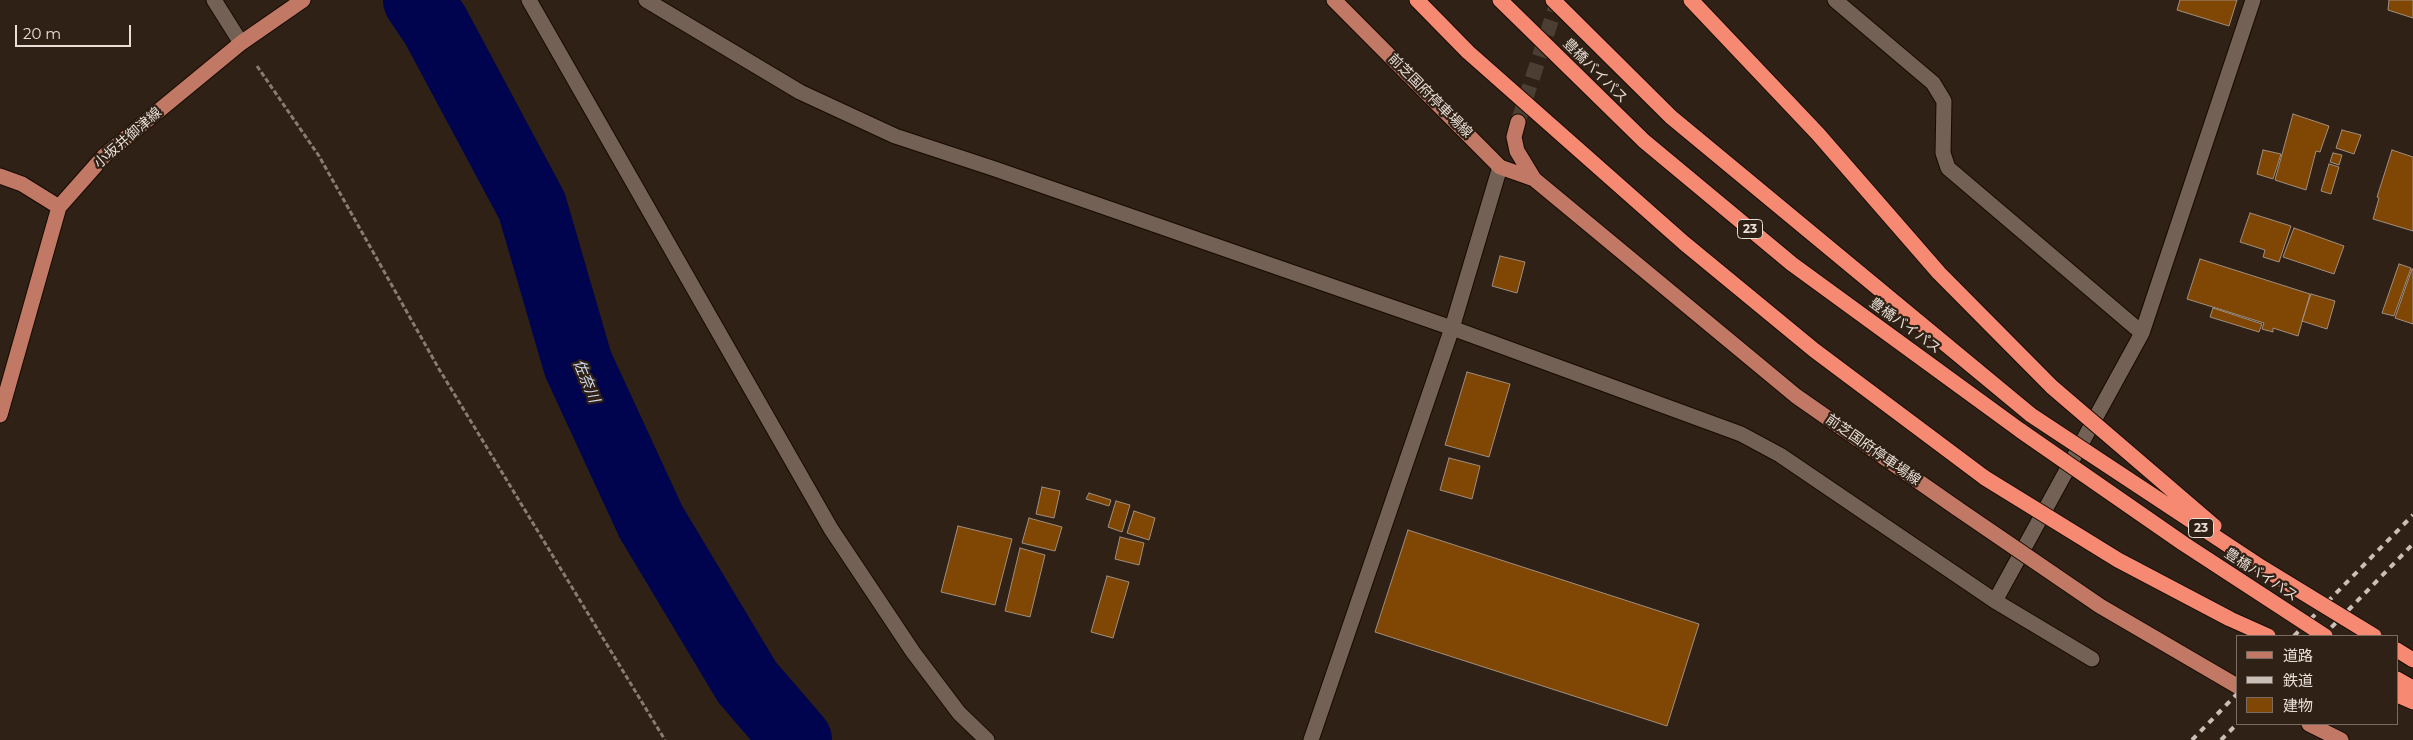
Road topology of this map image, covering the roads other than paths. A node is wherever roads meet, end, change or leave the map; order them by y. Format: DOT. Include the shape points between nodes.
graph roads {
  1 [pos="214,0"];
  2 [pos="303,0"];
  3 [pos="529,0"];
  4 [pos="646,0"];
  5 [pos="1334,0"];
  6 [pos="1417,0"];
  7 [pos="1500,0"];
  8 [pos="1553,0"];
  9 [pos="1692,0"];
  10 [pos="1835,0"];
  11 [pos="2253,0"];
  12 [pos="241,43"];
  13 [pos="1518,122"];
  14 [pos="1500,167"];
  15 [pos="0,176"];
  16 [pos="1534,179"];
  17 [pos="59,208"];
  18 [pos="1452,328"];
  19 [pos="2142,333"];
  20 [pos="0,416"];
  21 [pos="2261,567"];
  22 [pos="1995,602"];
  23 [pos="2266,635"];
  24 [pos="2323,635"];
  25 [pos="2372,635"];
  26 [pos="2398,651"];
  27 [pos="2092,659"];
  28 [pos="2413,660"];
  29 [pos="2398,680"];
  30 [pos="2236,685"];
  31 [pos="2413,688"];
  32 [pos="2398,695"];
  33 [pos="2413,702"];
  34 [pos="2311,725"];
  35 [pos="987,740"];
  36 [pos="1311,740"];
  37 [pos="2341,740"];
  1 -- 12 [label="street"];
  2 -- 12 [label="main road, 小坂井御津線"];
  3 -- 35 [label="street" via="831,529 913,652 959,713"];
  4 -- 18 [label="street" via="800,92 895,136 996,168"];
  5 -- 14 [label="main road, 前芝国府停車場線"];
  6 -- 23 [label="highway, bridge" via="1468,52 1684,243 1814,350 1985,478 2118,560"];
  7 -- 24 [label="highway, 豊橋バイパス / 23, bridge" via="1644,141 1792,264 2021,431 2184,544"];
  8 -- 21 [label="highway, 豊橋バイパス / 23, bridge" via="1671,117 2031,415"];
  9 -- 21 [label="highway, bridge" via="1818,134 1939,273 2052,387"];
  10 -- 19 [label="street" via="1933,82 1944,101 1943,153 1948,168"];
  11 -- 19 [label="street"];
  12 -- 17 [label="main road, 小坂井御津線" via="105,155"];
  13 -- 16 [label="main road, 前芝国府停車場線" via="1514,136 1517,151"];
  14 -- 16 [label="main road, 前芝国府停車場線"];
  14 -- 18 [label="street"];
  15 -- 17 [label="main road" via="22,184"];
  16 -- 30 [label="main road, 前芝国府停車場線, bridge" via="1796,396 2100,606"];
  17 -- 20 [label="main road, 小坂井御津線"];
  18 -- 22 [label="street" via="1741,434 1780,455"];
  18 -- 36 [label="street"];
  19 -- 22 [label="street"];
  21 -- 25 [label="highway, 豊橋バイパス / 23, bridge"];
  22 -- 27 [label="street"];
  26 -- 28 [label="highway"];
  29 -- 31 [label="highway"];
  32 -- 33 [label="highway"];
  34 -- 37 [label="main road"];
}
